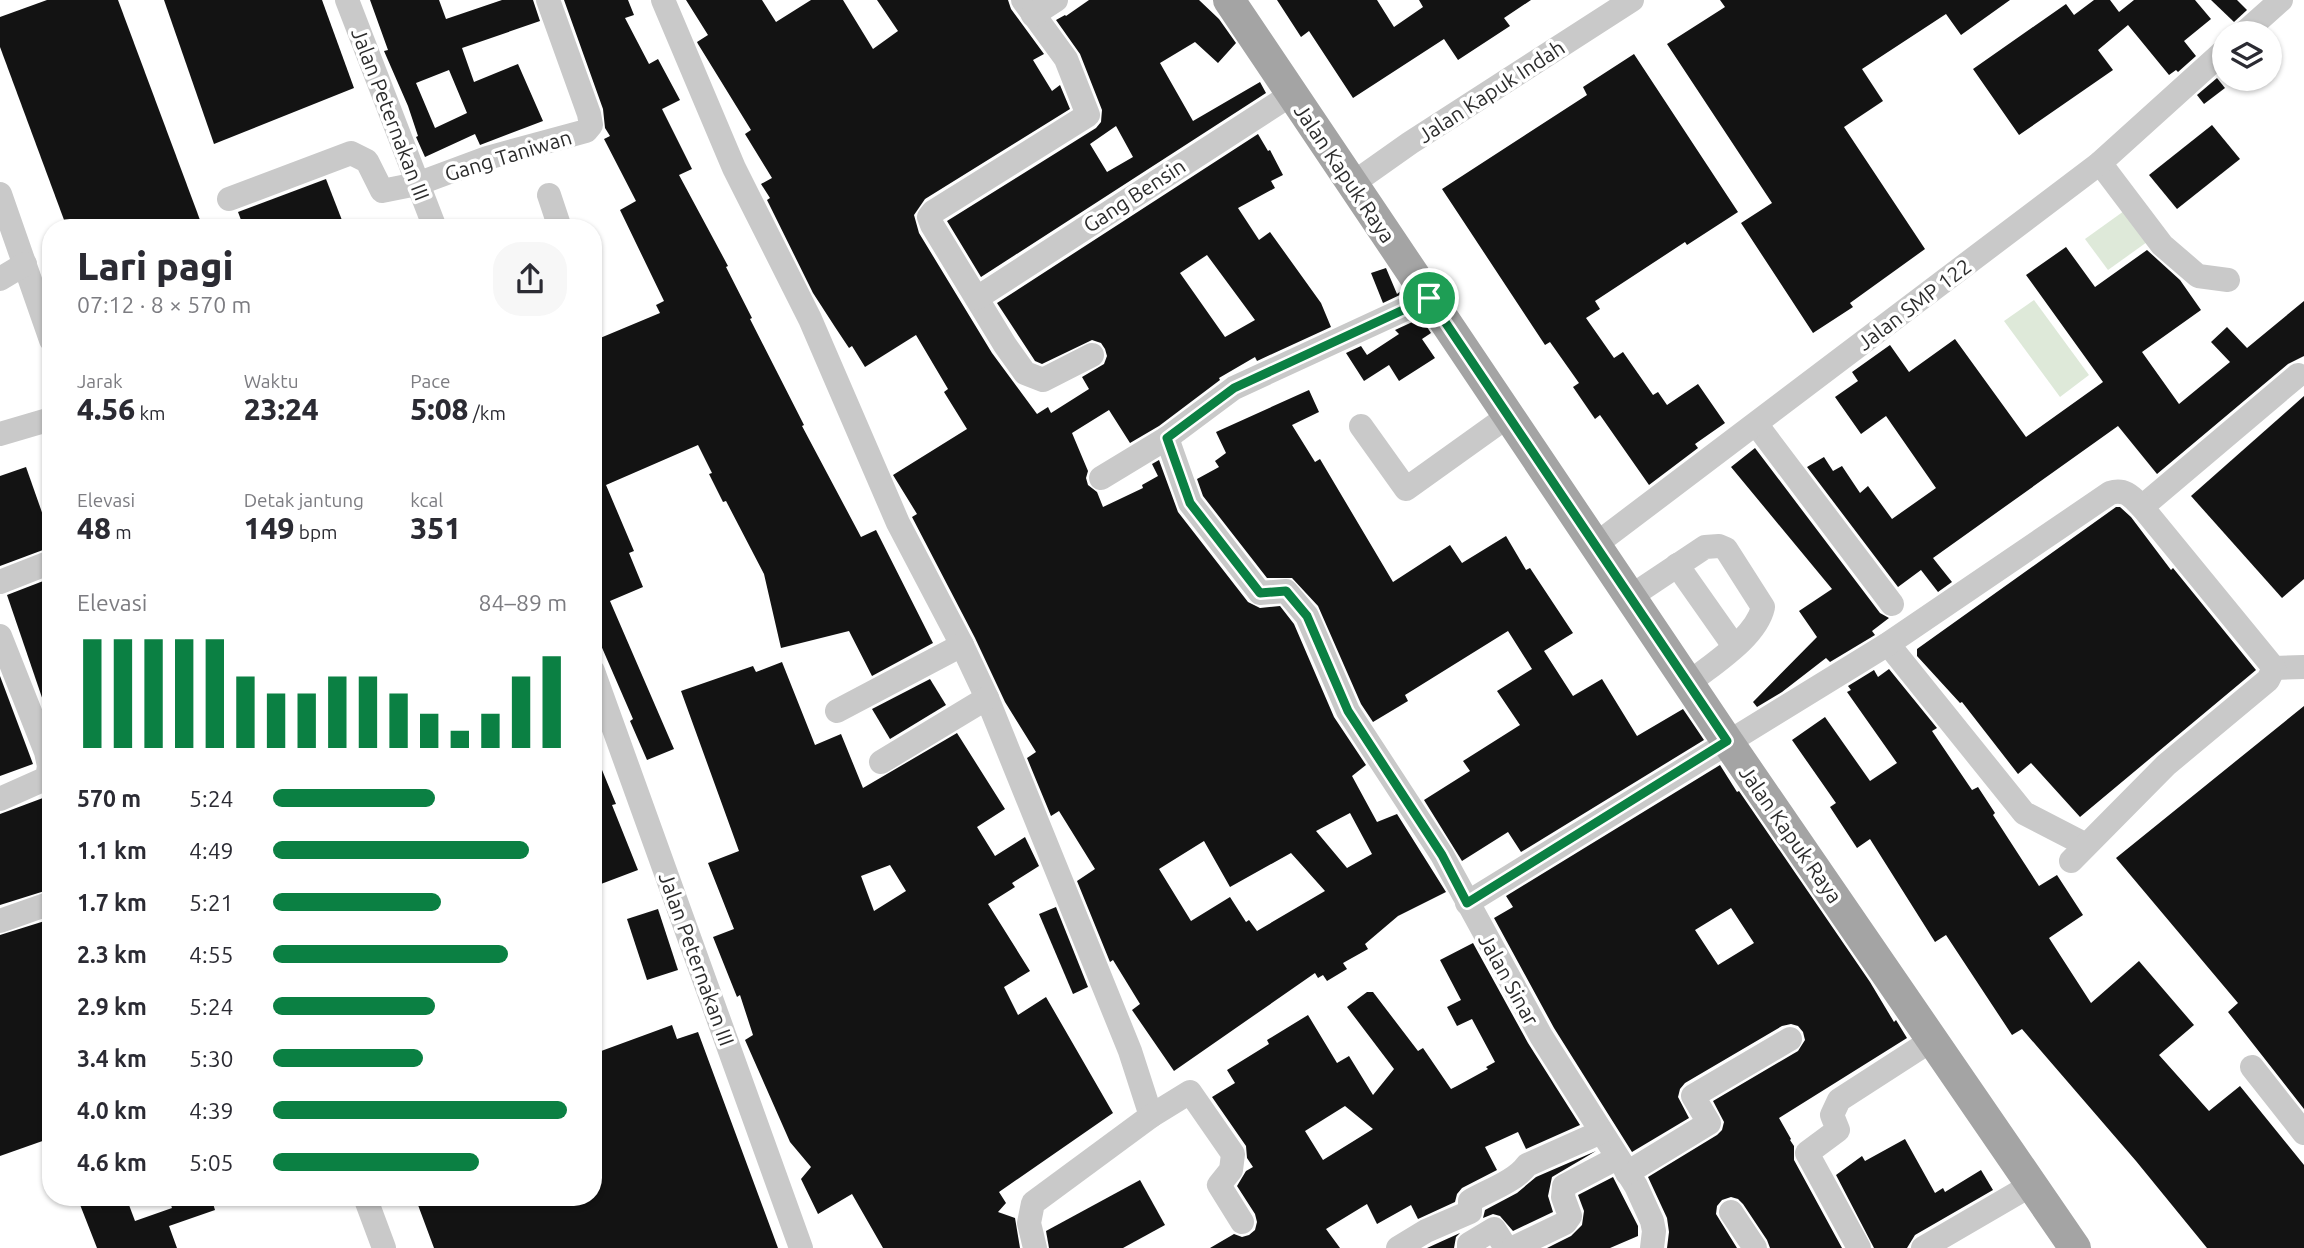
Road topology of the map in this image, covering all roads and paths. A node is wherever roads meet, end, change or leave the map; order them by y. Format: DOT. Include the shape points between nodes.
graph roads {
  1 [pos="347,0"];
  2 [pos="548,0"];
  3 [pos="663,0"];
  4 [pos="1056,0"];
  5 [pos="1229,0"];
  6 [pos="1632,0"];
  7 [pos="2281,0"];
  8 [pos="1028,7"];
  9 [pos="2257,21"];
  10 [pos="2212,62"];
  11 [pos="1292,94"];
  12 [pos="2100,163"];
  13 [pos="416,184"];
  14 [pos="1352,184"];
  15 [pos="0,194"];
  16 [pos="549,195"];
  17 [pos="229,199"];
  18 [pos="431,219"];
  19 [pos="557,219"];
  20 [pos="25,264"];
  21 [pos="0,279"];
  22 [pos="2228,280"];
  23 [pos="976,298"];
  24 [pos="1429,298"];
  25 [pos="42,314"];
  26 [pos="1092,355"];
  27 [pos="2298,375"];
  28 [pos="1508,416"];
  29 [pos="42,422"];
  30 [pos="1756,424"];
  31 [pos="1361,426"];
  32 [pos="0,435"];
  33 [pos="1167,438"];
  34 [pos="1101,478"];
  35 [pos="2142,507"];
  36 [pos="1595,545"];
  37 [pos="1677,565"];
  38 [pos="42,566"];
  39 [pos="0,582"];
  40 [pos="1630,597"];
  41 [pos="1892,604"];
  42 [pos="0,636"];
  43 [pos="1888,644"];
  44 [pos="962,645"];
  45 [pos="1734,646"];
  46 [pos="2304,667"];
  47 [pos="2274,668"];
  48 [pos="1688,684"];
  49 [pos="602,696"];
  50 [pos="987,698"];
  51 [pos="837,711"];
  52 [pos="1727,741"];
  53 [pos="42,742"];
  54 [pos="881,762"];
  55 [pos="42,780"];
  56 [pos="0,799"];
  57 [pos="1467,903"];
  58 [pos="42,906"];
  59 [pos="0,921"];
  60 [pos="1790,1039"];
  61 [pos="1932,1040"];
  62 [pos="2252,1067"];
  63 [pos="1151,1116"];
  64 [pos="1601,1132"];
  65 [pos="2304,1133"];
  66 [pos="1622,1165"];
  67 [pos="2031,1185"];
  68 [pos="368,1206"];
  69 [pos="1731,1212"];
  70 [pos="1242,1222"];
  71 [pos="379,1247"];
  72 [pos="801,1248"];
  73 [pos="1035,1248"];
  74 [pos="1398,1248"];
  75 [pos="1469,1248"];
  76 [pos="1506,1248"];
  77 [pos="1513,1248"];
  78 [pos="1652,1248"];
  79 [pos="1755,1248"];
  80 [pos="1859,1248"];
  81 [pos="1923,1248"];
  82 [pos="2075,1248"];
  1 -- 13 [label="street, Jalan Peternakan III"];
  2 -- 13 [label="street, Gang Taniwan" via="591,125 586,131 487,158"];
  3 -- 44 [label="street" via="734,168 810,319 898,523"];
  4 -- 8 [label="street"];
  5 -- 11 [label="main road, Jalan Kapuk Raya"];
  6 -- 14 [label="street, Jalan Kapuk Indah"];
  7 -- 9 [label="street"];
  8 -- 23 [label="street" via="1066,59 1088,115 929,217"];
  10 -- 12 [label="street, Jalan SMP 122"];
  11 -- 14 [label="main road, Jalan Kapuk Raya"];
  11 -- 23 [label="street, Gang Bensin"];
  12 -- 22 [label="street" via="2174,257 2199,276"];
  12 -- 30 [label="street, Jalan SMP 122"];
  13 -- 17 [label="street" via="382,191 367,161 351,153"];
  13 -- 18 [label="street, Jalan Peternakan III"];
  14 -- 24 [label="main road, Jalan Kapuk Raya"];
  15 -- 20 [label="street"];
  16 -- 19 [label="street"];
  20 -- 21 [label="street"];
  20 -- 25 [label="street"];
  23 -- 26 [label="street" via="1025,373 1043,380"];
  24 -- 28 [label="main road, Jalan Kapuk Raya"];
  24 -- 33 [label="street" via="1234,388"];
  27 -- 35 [label="street"];
  28 -- 31 [label="street" via="1406,489"];
  28 -- 36 [label="main road, Jalan Kapuk Raya"];
  29 -- 32 [label="street"];
  30 -- 36 [label="street, Jalan SMP 122"];
  30 -- 41 [label="street"];
  33 -- 34 [label="street"];
  33 -- 57 [label="street, Jalan Sinar" via="1190,503 1260,593 1286,591 1307,616 1348,711 1442,855"];
  35 -- 43 [label="street" via="2127,493 2110,493"];
  35 -- 47 [label="street"];
  36 -- 40 [label="main road, Jalan Kapuk Raya"];
  37 -- 40 [label="street"];
  37 -- 45 [label="street"];
  37 -- 45 [label="street" via="1705,547 1726,549 1763,607 1751,632"];
  38 -- 39 [label="street"];
  40 -- 48 [label="main road, Jalan Kapuk Raya"];
  42 -- 53 [label="street"];
  43 -- 47 [label="street" via="2024,813 2079,853 2166,765 2268,680"];
  43 -- 52 [label="street"];
  44 -- 50 [label="street"];
  44 -- 51 [label="street"];
  45 -- 48 [label="street"];
  46 -- 47 [label="street"];
  48 -- 52 [label="main road, Jalan Kapuk Raya"];
  49 -- 72 [label="street, Jalan Peternakan III"];
  50 -- 54 [label="street"];
  50 -- 63 [label="street" via="1130,1051"];
  52 -- 57 [label="street"];
  52 -- 61 [label="main road, Jalan Kapuk Raya"];
  55 -- 56 [label="street"];
  57 -- 64 [label="street, Jalan Sinar"];
  58 -- 59 [label="street"];
  60 -- 66 [label="street" via="1693,1096 1709,1123"];
  61 -- 67 [label="main road, Jalan Kapuk Raya"];
  61 -- 80 [label="street" via="1839,1100 1832,1115 1839,1130 1807,1153"];
  62 -- 65 [label="street"];
  63 -- 70 [label="street" via="1190,1092 1233,1154 1231,1170 1219,1185"];
  63 -- 73 [label="street" via="1033,1203 1029,1223"];
  64 -- 66 [label="street, Jalan Sinar"];
  64 -- 74 [label="street" via="1527,1165 1469,1201 1470,1212"];
  66 -- 77 [label="street" via="1564,1186 1570,1216 1565,1223"];
  66 -- 78 [label="street, Jalan Sinar" via="1652,1221"];
  67 -- 81 [label="street"];
  67 -- 82 [label="main road, Jalan Kapuk Raya"];
  68 -- 71 [label="street"];
  69 -- 79 [label="street"];
  75 -- 76 [label="street" via="1494,1229"];
}
